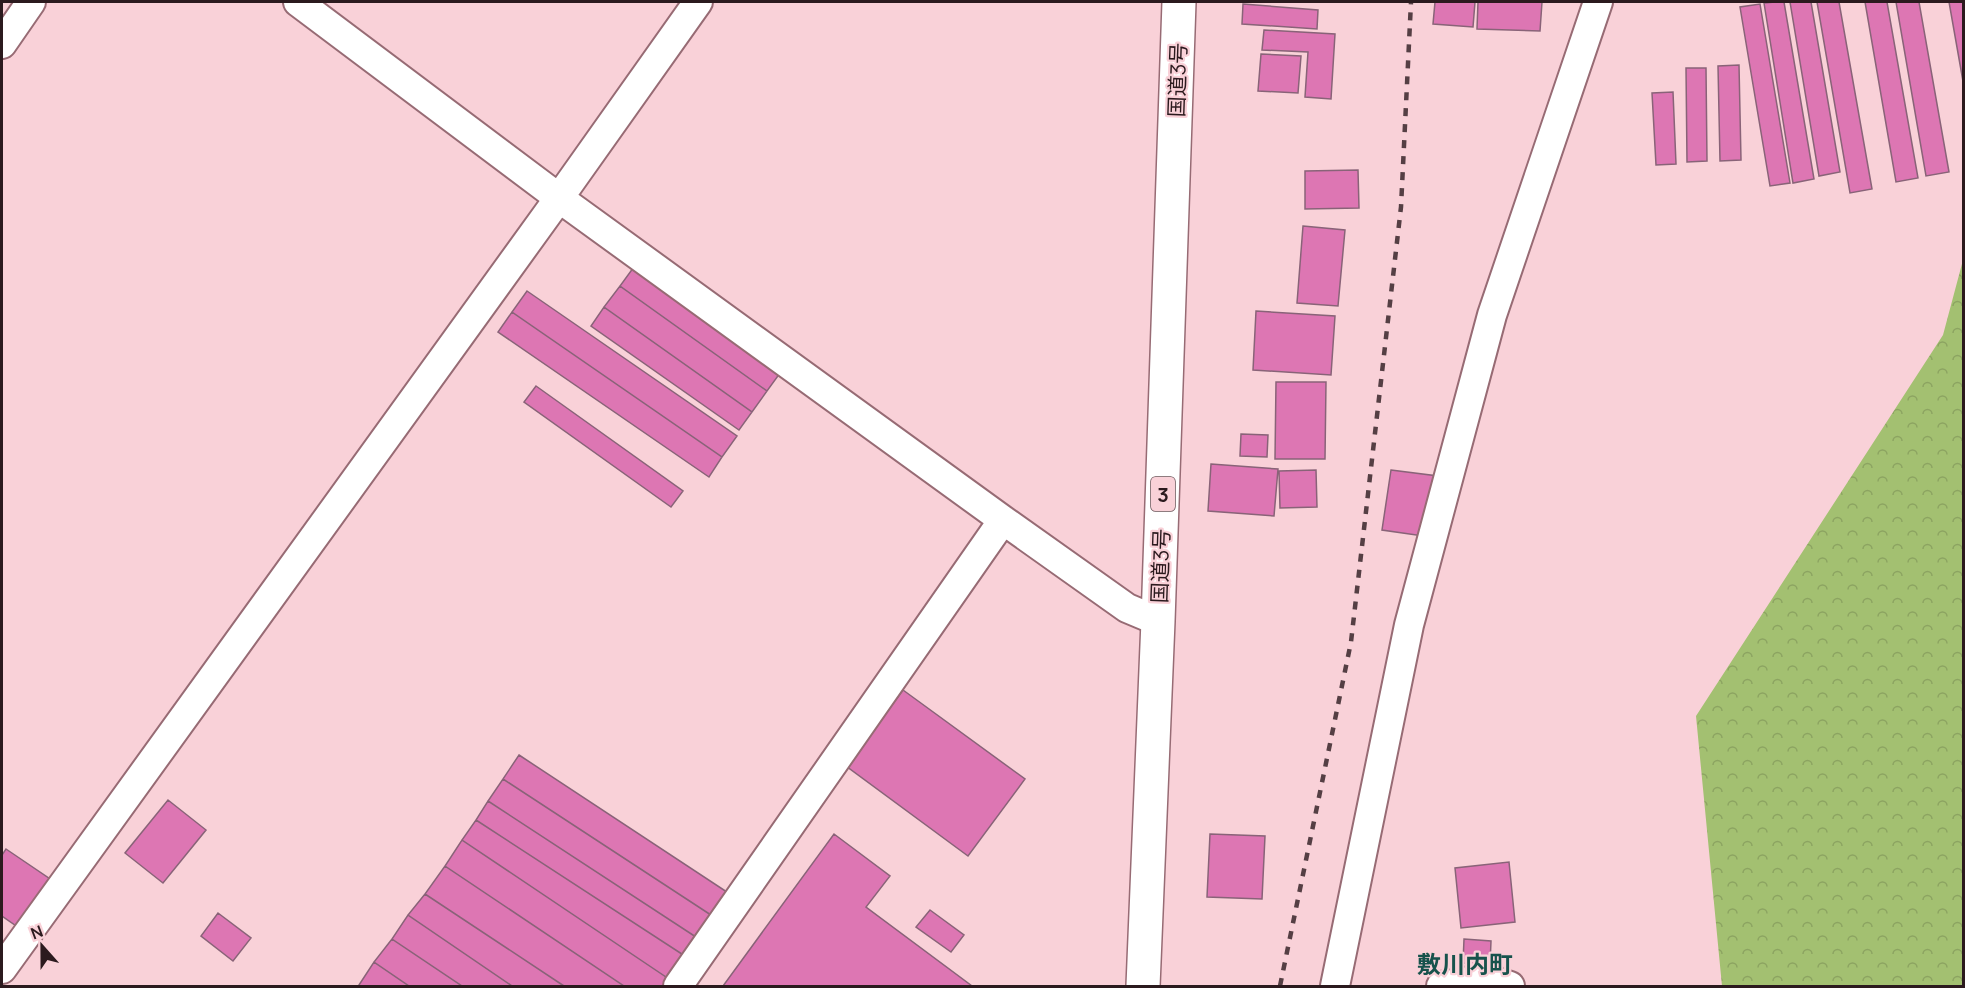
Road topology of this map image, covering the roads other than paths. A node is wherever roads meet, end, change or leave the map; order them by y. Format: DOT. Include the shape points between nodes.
graph roads {
  1 [pos="31,2"];
  2 [pos="298,2"];
  3 [pos="698,2"];
  4 [pos="1179,2"];
  5 [pos="1598,2"];
  6 [pos="2,44"];
  7 [pos="559,198"];
  8 [pos="1003,520"];
  9 [pos="1158,621"];
  10 [pos="2,969"];
  11 [pos="678,987"];
  12 [pos="1143,987"];
  13 [pos="1335,987"];
  14 [pos="1441,987"];
  15 [pos="1510,987"];
  1 -- 6 [label="street"];
  2 -- 7 [label="street"];
  3 -- 7 [label="street"];
  4 -- 9 [label="highway, 国道3号 / 3"];
  5 -- 13 [label="street" via="1492,315 1409,625"];
  7 -- 8 [label="street"];
  7 -- 10 [label="street"];
  8 -- 9 [label="street" via="1127,608"];
  8 -- 11 [label="street"];
  9 -- 12 [label="highway, 国道3号 / 3"];
  14 -- 15 [label="street" via="1486,978"];
}
